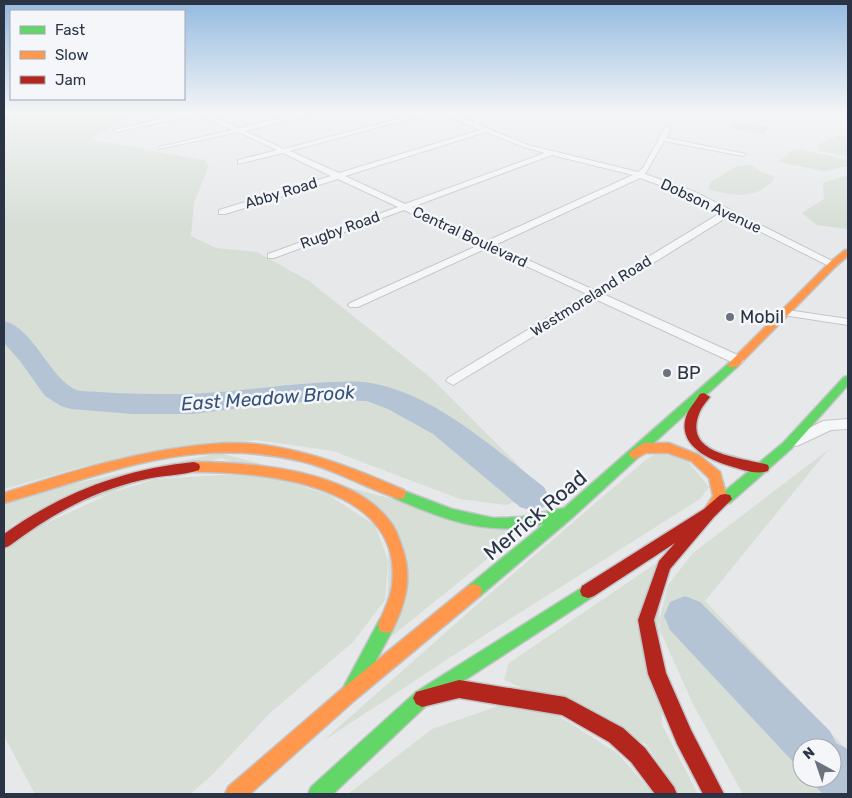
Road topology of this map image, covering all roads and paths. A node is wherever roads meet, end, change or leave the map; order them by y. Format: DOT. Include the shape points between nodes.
graph roads {
  1 [pos="422,150"];
  2 [pos="541,150"];
  3 [pos="657,150"];
  4 [pos="723,150"];
  5 [pos="284,151"];
  6 [pos="551,153"];
  7 [pos="743,154"];
  8 [pos="241,162"];
  9 [pos="640,175"];
  10 [pos="338,176"];
  11 [pos="404,207"];
  12 [pos="222,212"];
  13 [pos="729,212"];
  14 [pos="487,245"];
  15 [pos="848,252"];
  16 [pos="271,256"];
  17 [pos="833,264"];
  18 [pos="594,294"];
  19 [pos="354,305"];
  20 [pos="787,313"];
  21 [pos="848,322"];
  22 [pos="738,360"];
  23 [pos="722,375"];
  24 [pos="848,379"];
  25 [pos="453,381"];
  26 [pos="848,424"];
  27 [pos="787,446"];
  28 [pos="627,459"];
  29 [pos="763,468"];
  30 [pos="4,498"];
  31 [pos="568,512"];
  32 [pos="709,513"];
  33 [pos="4,542"];
  34 [pos="349,694"];
  35 [pos="422,698"];
  36 [pos="235,794"];
  37 [pos="318,794"];
  38 [pos="667,794"];
  39 [pos="714,794"];
  1 -- 10 [label="street, Abby Road"];
  2 -- 6 [label="street, Dobson Avenue"];
  3 -- 9 [label="street"];
  4 -- 7 [label="street"];
  5 -- 8 [label="street"];
  5 -- 10 [label="street, Central Boulevard"];
  6 -- 9 [label="street, Dobson Avenue"];
  6 -- 11 [label="street, Rugby Road"];
  9 -- 13 [label="street, Dobson Avenue" via="690,192"];
  9 -- 14 [label="street"];
  10 -- 11 [label="street, Central Boulevard"];
  10 -- 12 [label="street, Abby Road"];
  11 -- 14 [label="street, Central Boulevard"];
  11 -- 16 [label="street, Rugby Road"];
  13 -- 17 [label="street, Dobson Avenue"];
  13 -- 18 [label="street, Westmoreland Road"];
  14 -- 18 [label="street, Central Boulevard"];
  14 -- 19 [label="street"];
  15 -- 17 [label="main road, Merrick Road"];
  17 -- 20 [label="main road, Merrick Road"];
  18 -- 22 [label="street, Central Boulevard"];
  18 -- 25 [label="street, Westmoreland Road"];
  20 -- 21 [label="street"];
  20 -- 22 [label="main road, Merrick Road"];
  22 -- 23 [label="main road, Merrick Road"];
  23 -- 28 [label="main road, Merrick Road"];
  23 -- 29 [label="main road" via="699,402 692,418 690,428 695,443 708,454 740,466"];
  24 -- 27 [label="main road"];
  26 -- 27 [label="street" via="828,425"];
  27 -- 29 [label="main road"];
  28 -- 31 [label="main road, Merrick Road"];
  28 -- 32 [label="main road" via="644,448 669,448 695,458 715,476 720,497"];
  29 -- 32 [label="main road"];
  30 -- 31 [label="main road" via="139,457 231,448 270,450 321,460 450,515 499,524"];
  31 -- 34 [label="main road, Merrick Road"];
  32 -- 35 [label="main road"];
  32 -- 39 [label="main road" via="664,566 646,620 657,674 684,738"];
  33 -- 34 [label="main road" via="32,520 86,492 136,476 174,470 244,467 275,470 334,488 358,500 384,523 395,540 401,569 397,603"];
  34 -- 36 [label="main road, Merrick Road"];
  35 -- 37 [label="main road"];
  35 -- 38 [label="main road" via="459,689 565,706 616,735 638,755"];
}
